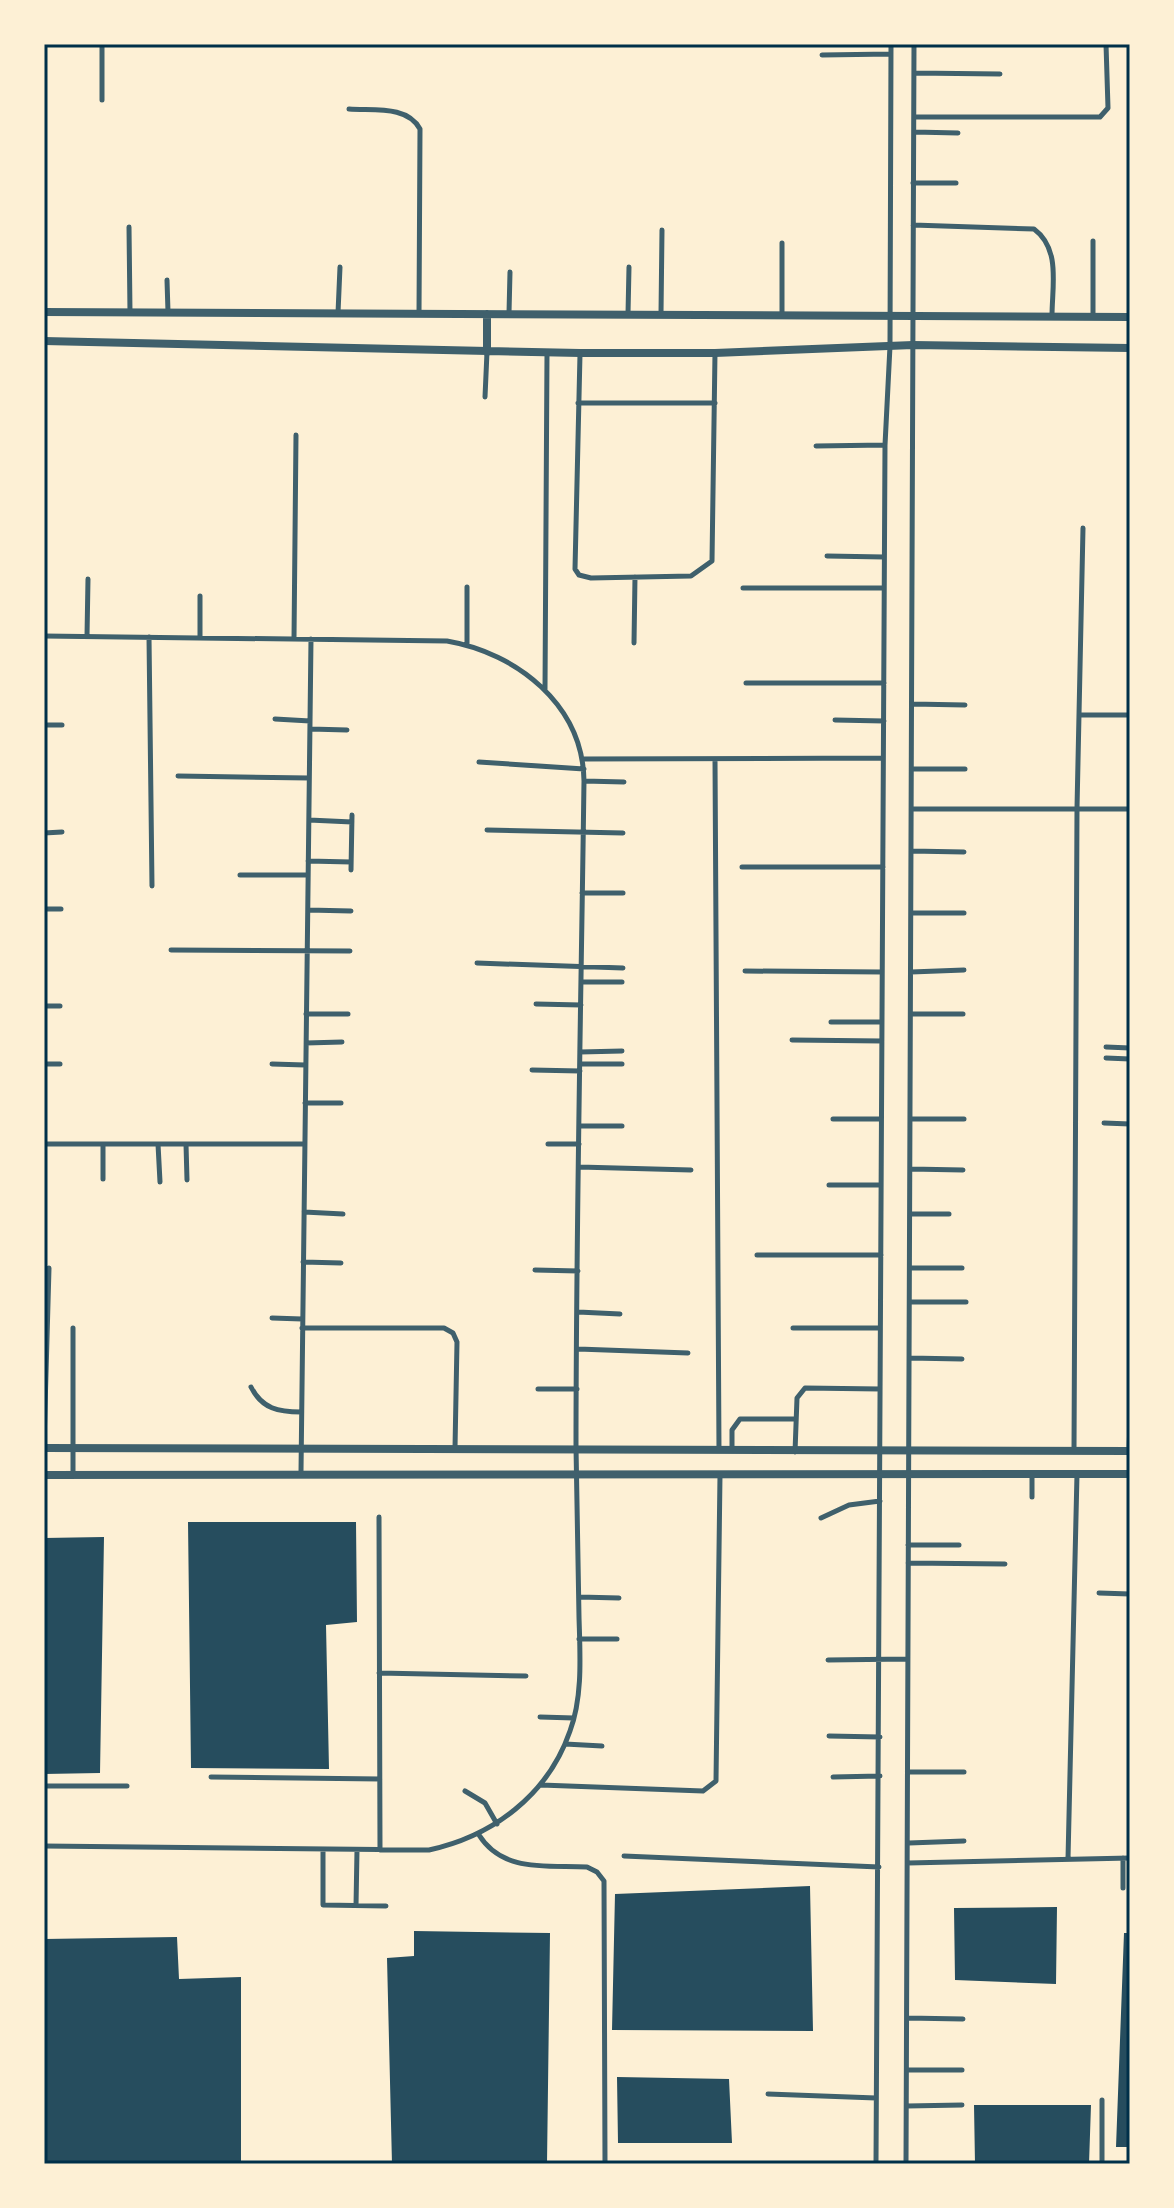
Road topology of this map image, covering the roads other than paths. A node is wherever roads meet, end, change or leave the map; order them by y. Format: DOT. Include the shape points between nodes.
graph roads {
  1 [pos="102,44"];
  2 [pos="891,44"];
  3 [pos="914,44"];
  4 [pos="1106,44"];
  5 [pos="891,54"];
  6 [pos="822,55"];
  7 [pos="914,73"];
  8 [pos="1000,74"];
  9 [pos="102,100"];
  10 [pos="349,109"];
  11 [pos="914,117"];
  12 [pos="914,132"];
  13 [pos="958,133"];
  14 [pos="913,183"];
  15 [pos="956,183"];
  16 [pos="913,225"];
  17 [pos="129,227"];
  18 [pos="662,230"];
  19 [pos="1093,241"];
  20 [pos="782,243"];
  21 [pos="340,267"];
  22 [pos="629,267"];
  23 [pos="510,272"];
  24 [pos="167,280"];
  25 [pos="44,312"];
  26 [pos="130,313"];
  27 [pos="168,313"];
  28 [pos="338,314"];
  29 [pos="419,314"];
  30 [pos="487,314"];
  31 [pos="509,314"];
  32 [pos="628,315"];
  33 [pos="661,315"];
  34 [pos="782,315"];
  35 [pos="890,316"];
  36 [pos="913,316"];
  37 [pos="1052,316"];
  38 [pos="1093,316"];
  39 [pos="1130,317"];
  40 [pos="44,341"];
  41 [pos="913,345"];
  42 [pos="890,346"];
  43 [pos="1130,348"];
  44 [pos="487,352"];
  45 [pos="547,353"];
  46 [pos="580,353"];
  47 [pos="715,353"];
  48 [pos="485,397"];
  49 [pos="578,403"];
  50 [pos="715,403"];
  51 [pos="296,435"];
  52 [pos="885,445"];
  53 [pos="816,446"];
  54 [pos="1083,528"];
  55 [pos="827,556"];
  56 [pos="884,557"];
  57 [pos="635,577"];
  58 [pos="88,579"];
  59 [pos="467,587"];
  60 [pos="743,588"];
  61 [pos="884,588"];
  62 [pos="200,596"];
  63 [pos="44,636"];
  64 [pos="87,636"];
  65 [pos="149,637"];
  66 [pos="200,637"];
  67 [pos="294,639"];
  68 [pos="311,639"];
  69 [pos="634,643"];
  70 [pos="467,644"];
  71 [pos="746,683"];
  72 [pos="884,683"];
  73 [pos="545,690"];
  74 [pos="912,704"];
  75 [pos="965,705"];
  76 [pos="1079,715"];
  77 [pos="1130,715"];
  78 [pos="275,719"];
  79 [pos="835,720"];
  80 [pos="884,721"];
  81 [pos="44,725"];
  82 [pos="62,725"];
  83 [pos="310,725"];
  84 [pos="347,730"];
  85 [pos="883,758"];
  86 [pos="582,759"];
  87 [pos="715,759"];
  88 [pos="479,762"];
  89 [pos="584,769"];
  90 [pos="912,769"];
  91 [pos="965,769"];
  92 [pos="178,776"];
  93 [pos="309,778"];
  94 [pos="584,781"];
  95 [pos="624,782"];
  96 [pos="1077,808"];
  97 [pos="912,809"];
  98 [pos="1130,809"];
  99 [pos="309,820"];
  100 [pos="487,830"];
  101 [pos="62,832"];
  102 [pos="44,833"];
  103 [pos="583,833"];
  104 [pos="623,833"];
  105 [pos="911,851"];
  106 [pos="964,852"];
  107 [pos="308,861"];
  108 [pos="351,862"];
  109 [pos="742,867"];
  110 [pos="883,867"];
  111 [pos="351,870"];
  112 [pos="240,875"];
  113 [pos="308,875"];
  114 [pos="152,886"];
  115 [pos="582,893"];
  116 [pos="623,893"];
  117 [pos="44,909"];
  118 [pos="61,909"];
  119 [pos="308,910"];
  120 [pos="351,911"];
  121 [pos="911,913"];
  122 [pos="964,913"];
  123 [pos="171,950"];
  124 [pos="307,951"];
  125 [pos="350,951"];
  126 [pos="477,963"];
  127 [pos="581,967"];
  128 [pos="623,968"];
  129 [pos="964,970"];
  130 [pos="745,971"];
  131 [pos="882,972"];
  132 [pos="911,972"];
  133 [pos="581,982"];
  134 [pos="622,982"];
  135 [pos="536,1004"];
  136 [pos="581,1005"];
  137 [pos="44,1006"];
  138 [pos="60,1006"];
  139 [pos="306,1014"];
  140 [pos="348,1014"];
  141 [pos="911,1014"];
  142 [pos="963,1014"];
  143 [pos="831,1022"];
  144 [pos="882,1022"];
  145 [pos="792,1040"];
  146 [pos="882,1041"];
  147 [pos="342,1042"];
  148 [pos="306,1043"];
  149 [pos="1106,1047"];
  150 [pos="1130,1048"];
  151 [pos="622,1051"];
  152 [pos="580,1052"];
  153 [pos="1106,1058"];
  154 [pos="1130,1059"];
  155 [pos="44,1064"];
  156 [pos="60,1064"];
  157 [pos="272,1064"];
  158 [pos="580,1064"];
  159 [pos="622,1064"];
  160 [pos="305,1065"];
  161 [pos="532,1070"];
  162 [pos="580,1071"];
  163 [pos="305,1103"];
  164 [pos="341,1103"];
  165 [pos="833,1119"];
  166 [pos="881,1119"];
  167 [pos="910,1119"];
  168 [pos="964,1119"];
  169 [pos="1104,1123"];
  170 [pos="1130,1124"];
  171 [pos="579,1126"];
  172 [pos="622,1126"];
  173 [pos="44,1144"];
  174 [pos="103,1144"];
  175 [pos="158,1144"];
  176 [pos="186,1144"];
  177 [pos="304,1144"];
  178 [pos="548,1144"];
  179 [pos="579,1144"];
  180 [pos="579,1167"];
  181 [pos="910,1169"];
  182 [pos="691,1170"];
  183 [pos="963,1170"];
  184 [pos="103,1179"];
  185 [pos="187,1180"];
  186 [pos="160,1182"];
  187 [pos="829,1185"];
  188 [pos="881,1185"];
  189 [pos="304,1212"];
  190 [pos="343,1214"];
  191 [pos="910,1214"];
  192 [pos="949,1214"];
  193 [pos="757,1255"];
  194 [pos="881,1255"];
  195 [pos="303,1262"];
  196 [pos="341,1263"];
  197 [pos="49,1268"];
  198 [pos="910,1268"];
  199 [pos="962,1268"];
  200 [pos="535,1270"];
  201 [pos="578,1271"];
  202 [pos="910,1302"];
  203 [pos="966,1302"];
  204 [pos="578,1312"];
  205 [pos="620,1314"];
  206 [pos="272,1318"];
  207 [pos="302,1319"];
  208 [pos="73,1328"];
  209 [pos="302,1328"];
  210 [pos="793,1328"];
  211 [pos="880,1328"];
  212 [pos="578,1349"];
  213 [pos="688,1353"];
  214 [pos="909,1358"];
  215 [pos="962,1359"];
  216 [pos="251,1387"];
  217 [pos="538,1389"];
  218 [pos="577,1389"];
  219 [pos="880,1389"];
  220 [pos="301,1412"];
  221 [pos="796,1419"];
  222 [pos="1130,1422"];
  223 [pos="44,1446"];
  224 [pos="73,1448"];
  225 [pos="301,1448"];
  226 [pos="455,1448"];
  227 [pos="576,1449"];
  228 [pos="1074,1450"];
  229 [pos="719,1451"];
  230 [pos="732,1451"];
  231 [pos="1130,1451"];
  232 [pos="795,1452"];
  233 [pos="909,1452"];
  234 [pos="880,1453"];
  235 [pos="301,1472"];
  236 [pos="577,1473"];
  237 [pos="1077,1474"];
  238 [pos="1130,1474"];
  239 [pos="44,1475"];
  240 [pos="73,1475"];
  241 [pos="720,1475"];
  242 [pos="879,1475"];
  243 [pos="1032,1475"];
  244 [pos="909,1476"];
  245 [pos="1032,1497"];
  246 [pos="880,1501"];
  247 [pos="379,1517"];
  248 [pos="821,1518"];
  249 [pos="908,1545"];
  250 [pos="959,1545"];
  251 [pos="908,1563"];
  252 [pos="1005,1564"];
  253 [pos="1099,1593"];
  254 [pos="1130,1594"];
  255 [pos="579,1597"];
  256 [pos="619,1598"];
  257 [pos="579,1639"];
  258 [pos="617,1639"];
  259 [pos="907,1659"];
  260 [pos="828,1660"];
  261 [pos="881,1660"];
  262 [pos="379,1673"];
  263 [pos="526,1676"];
  264 [pos="540,1717"];
  265 [pos="574,1718"];
  266 [pos="829,1736"];
  267 [pos="880,1737"];
  268 [pos="565,1744"];
  269 [pos="602,1746"];
  270 [pos="908,1772"];
  271 [pos="964,1772"];
  272 [pos="880,1776"];
  273 [pos="211,1777"];
  274 [pos="833,1777"];
  275 [pos="380,1779"];
  276 [pos="540,1785"];
  277 [pos="44,1786"];
  278 [pos="127,1786"];
  279 [pos="465,1791"];
  280 [pos="497,1824"];
  281 [pos="479,1835"];
  282 [pos="964,1841"];
  283 [pos="908,1843"];
  284 [pos="44,1846"];
  285 [pos="323,1850"];
  286 [pos="357,1850"];
  287 [pos="380,1850"];
  288 [pos="624,1856"];
  289 [pos="1127,1858"];
  290 [pos="1068,1859"];
  291 [pos="908,1863"];
  292 [pos="879,1867"];
  293 [pos="1123,1888"];
  294 [pos="356,1906"];
  295 [pos="386,1906"];
  296 [pos="907,2018"];
  297 [pos="963,2019"];
  298 [pos="907,2070"];
  299 [pos="962,2070"];
  300 [pos="768,2094"];
  301 [pos="876,2098"];
  302 [pos="1102,2100"];
  303 [pos="962,2105"];
  304 [pos="906,2106"];
  305 [pos="605,2164"];
  306 [pos="876,2164"];
  307 [pos="906,2164"];
  308 [pos="1102,2164"];
  1 -- 9 [label="lane"];
  2 -- 5 [label="lane"];
  3 -- 7 [label="lane"];
  4 -- 11 [label="lane" via="1108,108 1100,117"];
  5 -- 6 [label="lane"];
  5 -- 35 [label="lane"];
  7 -- 8 [label="lane"];
  7 -- 11 [label="lane"];
  10 -- 29 [label="lane" via="405,113 420,129"];
  11 -- 12 [label="lane"];
  12 -- 13 [label="lane"];
  12 -- 14 [label="lane"];
  14 -- 15 [label="lane"];
  14 -- 16 [label="lane"];
  16 -- 36 [label="lane"];
  16 -- 37 [label="lane" via="1034,229 1052,250"];
  17 -- 26 [label="lane"];
  18 -- 33 [label="lane"];
  19 -- 38 [label="lane"];
  20 -- 34 [label="lane"];
  21 -- 28 [label="lane"];
  22 -- 32 [label="lane"];
  23 -- 31 [label="lane"];
  24 -- 27 [label="lane"];
  25 -- 26 [label="street"];
  26 -- 27 [label="street"];
  27 -- 28 [label="street"];
  28 -- 29 [label="street"];
  29 -- 30 [label="street"];
  30 -- 31 [label="street"];
  30 -- 44 [label="street"];
  31 -- 32 [label="street"];
  32 -- 33 [label="street"];
  33 -- 34 [label="street"];
  34 -- 35 [label="street"];
  35 -- 36 [label="street"];
  35 -- 42 [label="lane"];
  36 -- 37 [label="street"];
  36 -- 41 [label="lane"];
  37 -- 38 [label="street"];
  38 -- 39 [label="street"];
  40 -- 44 [label="street"];
  41 -- 42 [label="street"];
  41 -- 43 [label="street"];
  41 -- 74 [label="lane"];
  42 -- 47 [label="street"];
  42 -- 52 [label="lane"];
  44 -- 45 [label="street"];
  44 -- 48 [label="lane"];
  45 -- 46 [label="street"];
  45 -- 73 [label="lane"];
  46 -- 47 [label="street"];
  46 -- 49 [label="lane"];
  47 -- 50 [label="lane"];
  49 -- 50 [label="lane"];
  49 -- 57 [label="lane" via="575,569 583,577"];
  50 -- 57 [label="lane" via="712,561 691,576"];
  51 -- 67 [label="lane"];
  52 -- 53 [label="lane"];
  52 -- 56 [label="lane"];
  54 -- 76 [label="lane"];
  55 -- 56 [label="lane"];
  56 -- 61 [label="lane"];
  57 -- 69 [label="lane"];
  58 -- 64 [label="lane"];
  59 -- 70 [label="lane"];
  60 -- 61 [label="lane"];
  61 -- 72 [label="lane"];
  62 -- 66 [label="lane"];
  63 -- 64 [label="lane"];
  64 -- 65 [label="lane"];
  65 -- 66 [label="lane"];
  65 -- 114 [label="lane"];
  66 -- 67 [label="lane"];
  67 -- 68 [label="lane"];
  68 -- 70 [label="lane"];
  68 -- 83 [label="lane"];
  70 -- 73 [label="lane" via="509,661"];
  71 -- 72 [label="lane"];
  72 -- 80 [label="lane"];
  73 -- 86 [label="lane" via="568,722"];
  74 -- 75 [label="lane"];
  74 -- 90 [label="lane"];
  76 -- 77 [label="lane"];
  76 -- 96 [label="lane"];
  78 -- 83 [label="lane"];
  79 -- 80 [label="lane"];
  80 -- 85 [label="lane"];
  81 -- 82 [label="lane"];
  83 -- 84 [label="lane"];
  83 -- 93 [label="lane"];
  85 -- 87 [label="lane"];
  85 -- 110 [label="lane"];
  86 -- 87 [label="lane"];
  86 -- 89 [label="lane"];
  87 -- 229 [label="lane"];
  88 -- 89 [label="lane"];
  89 -- 94 [label="lane"];
  90 -- 91 [label="lane"];
  90 -- 97 [label="lane"];
  92 -- 93 [label="lane"];
  93 -- 99 [label="lane"];
  94 -- 95 [label="lane"];
  94 -- 103 [label="lane"];
  96 -- 97 [label="lane"];
  96 -- 98 [label="lane"];
  96 -- 228 [label="lane"];
  97 -- 105 [label="lane"];
  99 -- 107 [label="lane"];
  99 -- 108 [label="lane" via="352,818"];
  100 -- 103 [label="lane"];
  101 -- 102 [label="lane"];
  103 -- 104 [label="lane"];
  103 -- 115 [label="lane"];
  105 -- 106 [label="lane"];
  105 -- 121 [label="lane"];
  107 -- 108 [label="lane"];
  107 -- 113 [label="lane"];
  108 -- 111 [label="lane"];
  109 -- 110 [label="lane"];
  110 -- 131 [label="lane"];
  112 -- 113 [label="lane"];
  113 -- 119 [label="lane"];
  115 -- 116 [label="lane"];
  115 -- 127 [label="lane"];
  117 -- 118 [label="lane"];
  119 -- 120 [label="lane"];
  119 -- 124 [label="lane"];
  121 -- 122 [label="lane"];
  121 -- 132 [label="lane"];
  123 -- 124 [label="lane"];
  124 -- 125 [label="lane"];
  124 -- 139 [label="lane"];
  126 -- 127 [label="lane"];
  127 -- 128 [label="lane"];
  127 -- 133 [label="lane"];
  129 -- 132 [label="lane"];
  130 -- 131 [label="lane"];
  131 -- 144 [label="lane"];
  132 -- 141 [label="lane"];
  133 -- 134 [label="lane"];
  133 -- 136 [label="lane"];
  135 -- 136 [label="lane"];
  136 -- 152 [label="lane"];
  137 -- 138 [label="lane"];
  139 -- 140 [label="lane"];
  139 -- 148 [label="lane"];
  141 -- 142 [label="lane"];
  141 -- 167 [label="lane"];
  143 -- 144 [label="lane"];
  144 -- 146 [label="lane"];
  145 -- 146 [label="lane"];
  146 -- 166 [label="lane"];
  147 -- 148 [label="lane"];
  148 -- 160 [label="lane"];
  149 -- 150 [label="lane"];
  151 -- 152 [label="lane"];
  152 -- 158 [label="lane"];
  153 -- 154 [label="lane"];
  155 -- 156 [label="lane"];
  157 -- 160 [label="lane"];
  158 -- 159 [label="lane"];
  158 -- 162 [label="lane"];
  160 -- 163 [label="lane"];
  161 -- 162 [label="lane"];
  162 -- 171 [label="lane"];
  163 -- 164 [label="lane"];
  163 -- 177 [label="lane"];
  165 -- 166 [label="lane"];
  166 -- 188 [label="lane"];
  167 -- 168 [label="lane"];
  167 -- 181 [label="lane"];
  169 -- 170 [label="lane"];
  171 -- 172 [label="lane"];
  171 -- 179 [label="lane"];
  173 -- 174 [label="lane"];
  174 -- 175 [label="lane"];
  174 -- 184 [label="lane"];
  175 -- 176 [label="lane"];
  175 -- 186 [label="lane"];
  176 -- 177 [label="lane"];
  176 -- 185 [label="lane"];
  177 -- 189 [label="lane"];
  178 -- 179 [label="lane"];
  179 -- 180 [label="lane"];
  180 -- 182 [label="lane"];
  180 -- 201 [label="lane"];
  181 -- 183 [label="lane"];
  181 -- 191 [label="lane"];
  187 -- 188 [label="lane"];
  188 -- 194 [label="lane"];
  189 -- 190 [label="lane"];
  189 -- 195 [label="lane"];
  191 -- 192 [label="lane"];
  191 -- 198 [label="lane"];
  193 -- 194 [label="lane"];
  194 -- 211 [label="lane"];
  195 -- 196 [label="lane"];
  195 -- 207 [label="lane"];
  197 -- 223 [label="lane"];
  198 -- 199 [label="lane"];
  198 -- 202 [label="lane"];
  200 -- 201 [label="lane"];
  201 -- 204 [label="lane"];
  202 -- 203 [label="lane"];
  202 -- 214 [label="lane"];
  204 -- 205 [label="lane"];
  204 -- 212 [label="lane"];
  206 -- 207 [label="lane"];
  207 -- 209 [label="lane"];
  208 -- 224 [label="lane"];
  209 -- 220 [label="lane"];
  209 -- 226 [label="lane" via="444,1328 453,1333"];
  210 -- 211 [label="lane"];
  211 -- 219 [label="lane"];
  212 -- 213 [label="lane"];
  212 -- 218 [label="lane"];
  214 -- 215 [label="lane"];
  214 -- 233 [label="lane"];
  216 -- 220 [label="lane" via="267,1406"];
  217 -- 218 [label="lane"];
  218 -- 227 [label="lane"];
  219 -- 221 [label="lane" via="811,1386 797,1398"];
  219 -- 234 [label="lane"];
  220 -- 225 [label="lane"];
  221 -- 230 [label="lane" via="740,1419 732,1430"];
  221 -- 232 [label="lane"];
  222 -- 231 [label="lane"];
  223 -- 224 [label="street"];
  224 -- 225 [label="street"];
  224 -- 240 [label="lane"];
  225 -- 226 [label="street"];
  225 -- 235 [label="lane"];
  226 -- 227 [label="street"];
  227 -- 229 [label="street"];
  227 -- 236 [label="lane"];
  228 -- 231 [label="street"];
  228 -- 233 [label="street"];
  229 -- 230 [label="street"];
  230 -- 232 [label="street"];
  232 -- 234 [label="street"];
  233 -- 234 [label="street"];
  233 -- 244 [label="lane"];
  234 -- 242 [label="lane"];
  235 -- 236 [label="street"];
  235 -- 240 [label="street"];
  236 -- 241 [label="street"];
  236 -- 255 [label="lane"];
  237 -- 238 [label="street"];
  237 -- 243 [label="street"];
  237 -- 290 [label="lane"];
  239 -- 240 [label="street"];
  241 -- 242 [label="street"];
  241 -- 276 [label="lane" via="716,1781 703,1791"];
  242 -- 244 [label="street"];
  242 -- 246 [label="lane"];
  243 -- 244 [label="street"];
  243 -- 245 [label="lane"];
  244 -- 249 [label="lane"];
  246 -- 248 [label="lane" via="849,1505"];
  246 -- 261 [label="lane"];
  247 -- 262 [label="lane"];
  249 -- 250 [label="lane"];
  249 -- 251 [label="lane"];
  251 -- 252 [label="lane"];
  251 -- 259 [label="lane"];
  253 -- 254 [label="lane"];
  255 -- 256 [label="lane"];
  255 -- 257 [label="lane"];
  257 -- 258 [label="lane"];
  257 -- 265 [label="lane"];
  259 -- 261 [label="lane"];
  259 -- 270 [label="lane"];
  260 -- 261 [label="lane"];
  261 -- 267 [label="lane"];
  262 -- 263 [label="lane"];
  262 -- 275 [label="lane"];
  264 -- 265 [label="lane"];
  265 -- 268 [label="lane"];
  266 -- 267 [label="lane"];
  267 -- 272 [label="lane"];
  268 -- 269 [label="lane"];
  268 -- 276 [label="lane"];
  270 -- 271 [label="lane"];
  270 -- 283 [label="lane"];
  272 -- 274 [label="lane"];
  272 -- 292 [label="lane"];
  273 -- 275 [label="lane"];
  275 -- 287 [label="lane"];
  276 -- 280 [label="lane"];
  277 -- 278 [label="lane"];
  279 -- 280 [label="lane" via="485,1803"];
  280 -- 281 [label="lane"];
  281 -- 287 [label="lane" via="429,1850"];
  281 -- 305 [label="lane" via="512,1864 587,1867 604,1881"];
  282 -- 283 [label="lane"];
  283 -- 291 [label="lane"];
  284 -- 285 [label="lane"];
  285 -- 286 [label="lane"];
  285 -- 294 [label="lane" via="323,1905"];
  286 -- 287 [label="lane"];
  286 -- 294 [label="lane"];
  288 -- 292 [label="lane"];
  289 -- 290 [label="lane"];
  289 -- 293 [label="lane"];
  290 -- 291 [label="lane"];
  291 -- 296 [label="lane"];
  292 -- 301 [label="lane"];
  294 -- 295 [label="lane"];
  296 -- 297 [label="lane"];
  296 -- 298 [label="lane"];
  298 -- 299 [label="lane"];
  298 -- 304 [label="lane"];
  300 -- 301 [label="lane"];
  301 -- 306 [label="lane"];
  302 -- 308 [label="lane"];
  303 -- 304 [label="lane"];
  304 -- 307 [label="lane"];
}
